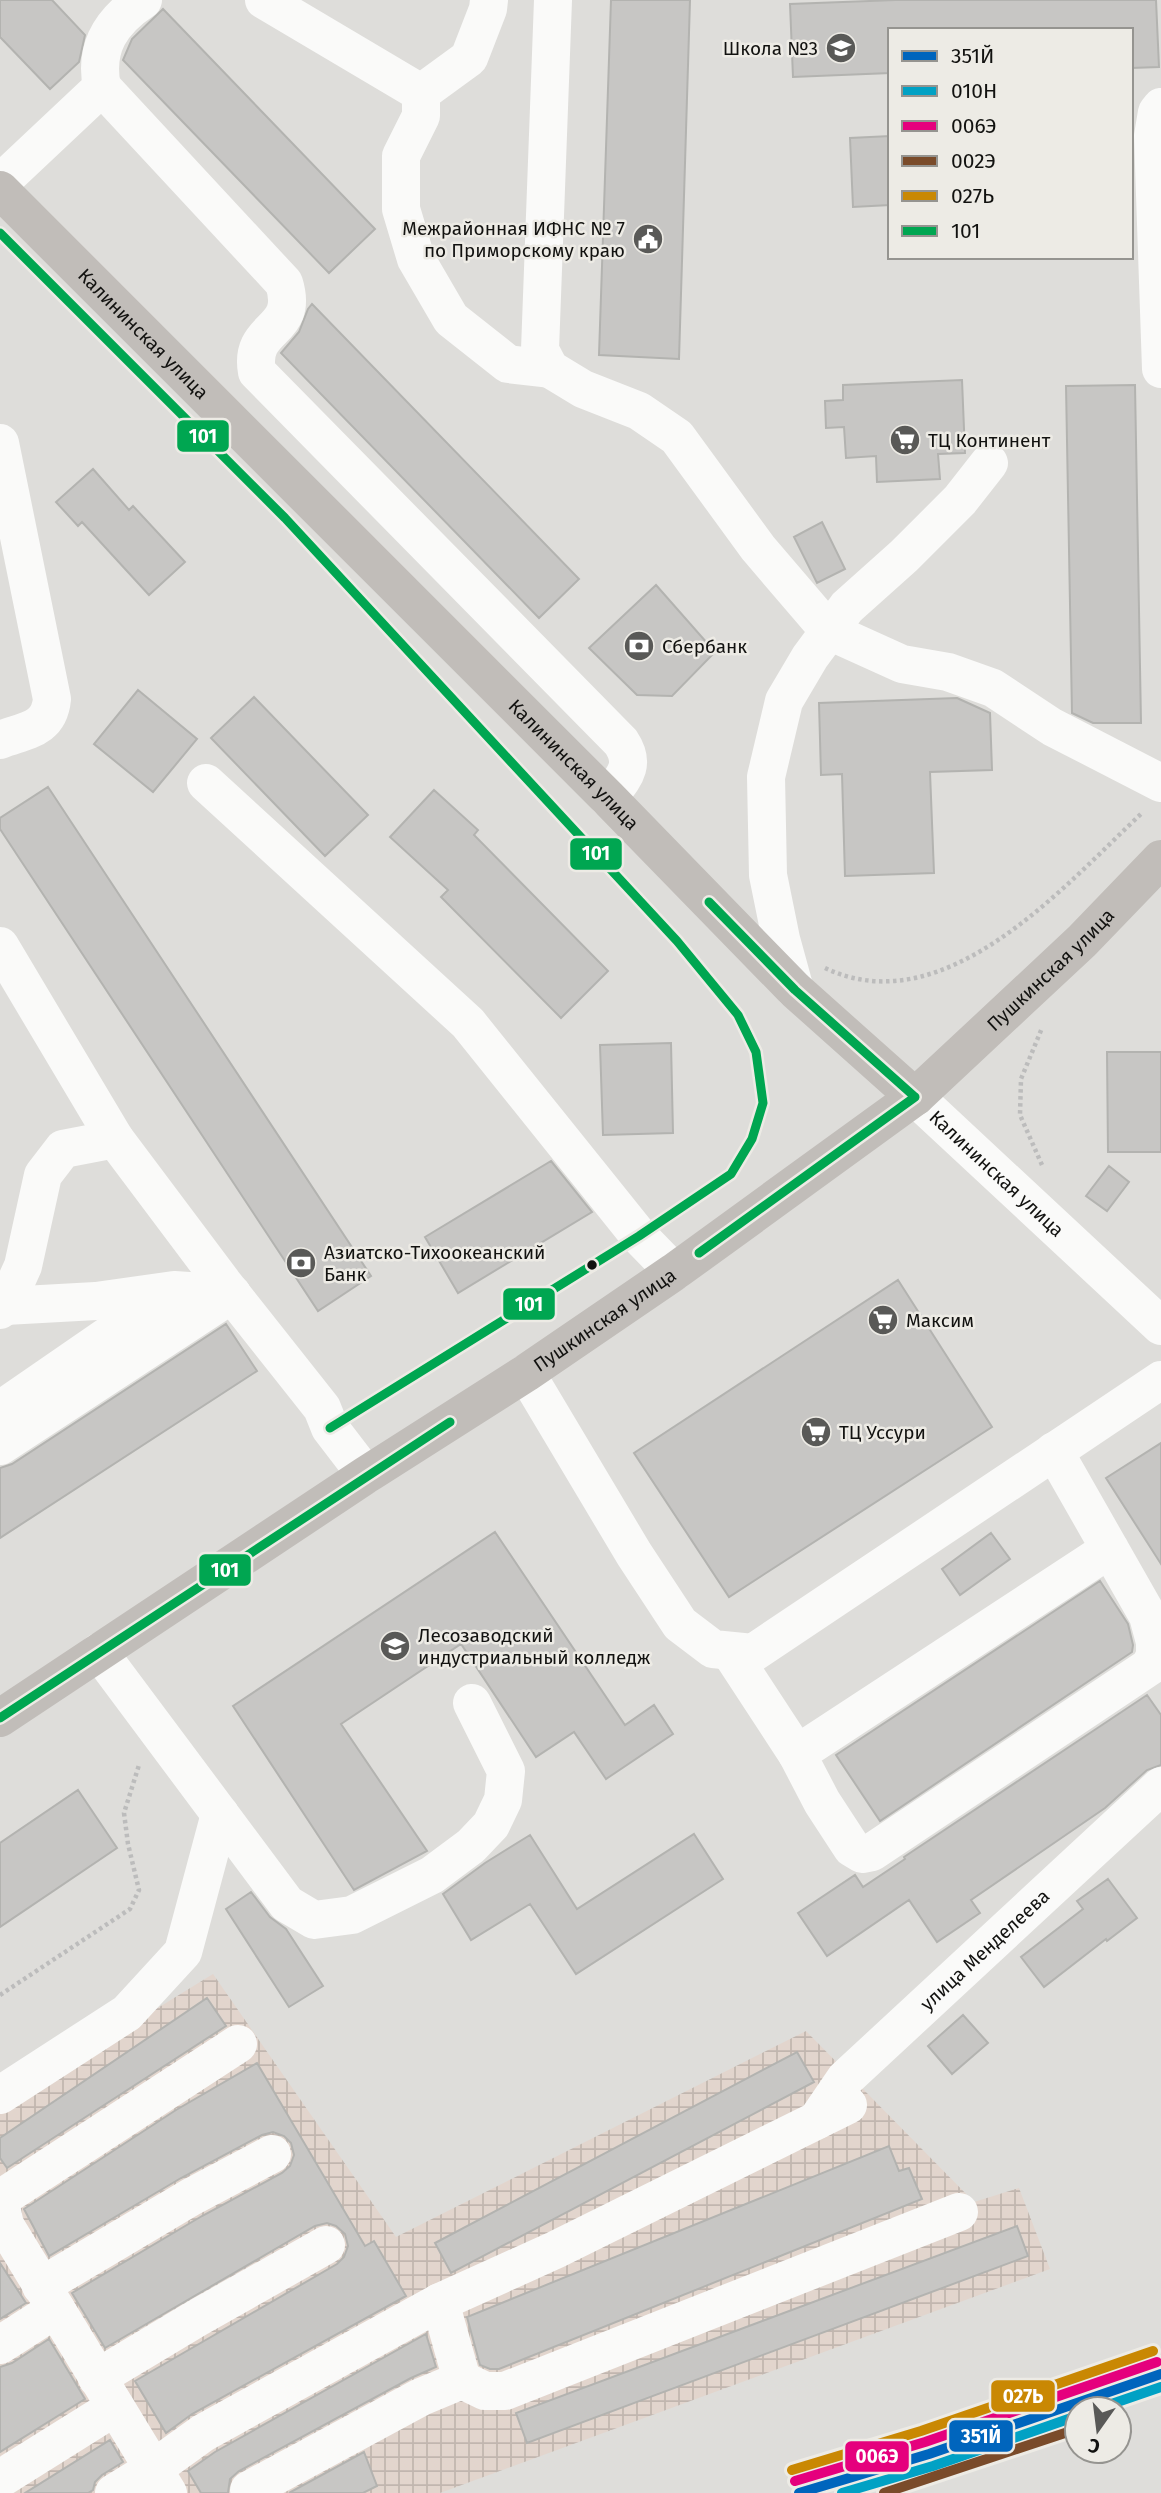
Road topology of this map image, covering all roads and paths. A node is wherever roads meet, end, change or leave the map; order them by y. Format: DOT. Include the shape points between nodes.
graph roads {
  1 [pos="143,0"];
  2 [pos="264,0"];
  3 [pos="488,0"];
  4 [pos="553,0"];
  5 [pos="102,87"];
  6 [pos="421,93"];
  7 [pos="1158,126"];
  8 [pos="0,183"];
  9 [pos="0,190"];
  10 [pos="550,369"];
  11 [pos="1161,369"];
  12 [pos="0,443"];
  13 [pos="989,463"];
  14 [pos="829,631"];
  15 [pos="416,659"];
  16 [pos="0,740"];
  17 [pos="206,783"];
  18 [pos="1156,794"];
  19 [pos="608,798"];
  20 [pos="1161,859"];
  21 [pos="781,939"];
  22 [pos="0,946"];
  23 [pos="795,990"];
  24 [pos="1050,1019"];
  25 [pos="915,1097"];
  26 [pos="115,1139"];
  27 [pos="1043,1167"];
  28 [pos="639,1236"];
  29 [pos="674,1272"];
  30 [pos="174,1290"];
  31 [pos="232,1294"];
  32 [pos="3,1308"];
  33 [pos="1161,1326"];
  34 [pos="526,1373"];
  35 [pos="1161,1380"];
  36 [pos="0,1410"];
  37 [pos="330,1428"];
  38 [pos="0,1446"];
  39 [pos="1054,1451"];
  40 [pos="366,1475"];
  41 [pos="1110,1549"];
  42 [pos="99,1652"];
  43 [pos="732,1653"];
  44 [pos="472,1703"];
  45 [pos="0,1718"];
  46 [pos="153,1724"];
  47 [pos="797,1754"];
  48 [pos="1161,1786"];
  49 [pos="220,1814"];
  50 [pos="0,1995"];
  51 [pos="238,2044"];
  52 [pos="0,2095"];
  53 [pos="272,2154"];
  54 [pos="959,2212"];
  55 [pos="1,2213"];
  56 [pos="326,2245"];
  57 [pos="48,2298"];
  58 [pos="440,2302"];
  59 [pos="0,2345"];
  60 [pos="462,2380"];
  61 [pos="106,2393"];
  62 [pos="0,2479"];
  63 [pos="160,2481"];
  64 [pos="249,2490"];
  65 [pos="114,2493"];
  1 -- 5 [label="street" via="124,13 106,38 99,71"];
  2 -- 6 [label="street"];
  3 -- 6 [label="street" via="469,58"];
  4 -- 10 [label="street" via="540,351"];
  5 -- 8 [label="street"];
  5 -- 19 [label="street" via="284,283 289,298 284,319 259,342 257,372 621,742 629,764"];
  6 -- 10 [label="street" via="421,116 401,156 401,209 416,259 452,319 508,364"];
  7 -- 11 [label="street"];
  9 -- 19 [label="main road, Калининская улица"];
  10 -- 14 [label="street" via="583,389 639,411 677,437 758,548"];
  12 -- 16 [label="street" via="52,699 51,714 42,724"];
  13 -- 14 [label="street" via="960,500 847,607"];
  14 -- 18 [label="street" via="902,664 948,672 993,688"];
  14 -- 21 [label="street" via="784,701 766,777 768,875"];
  15 -- 28 [label="path" via="677,941 738,1015 756,1052 763,1103 752,1139 731,1174"];
  17 -- 28 [label="street" via="468,1023"];
  18 -- 21 [label="path" via="1020,926 981,952 933,974 882,982 837,974 799,956"];
  19 -- 23 [label="main road, Калининская улица"];
  20 -- 25 [label="main road, Пушкинская улица" via="1082,941"];
  21 -- 23 [label="street"];
  22 -- 26 [label="street"];
  23 -- 25 [label="main road, Калининская улица"];
  24 -- 27 [label="path" via="1041,1029 1021,1079 1020,1115"];
  25 -- 29 [label="main road, Пушкинская улица"];
  25 -- 33 [label="street, Калининская улица"];
  26 -- 31 [label="street"];
  26 -- 32 [label="street" via="62,1149 43,1175 23,1266"];
  28 -- 29 [label="street"];
  28 -- 37 [label="path"];
  29 -- 34 [label="main road, Пушкинская улица"];
  30 -- 31 [label="street"];
  30 -- 32 [label="street"];
  30 -- 36 [label="street"];
  31 -- 37 [label="street" via="322,1408"];
  31 -- 38 [label="street"];
  34 -- 40 [label="main road, Пушкинская улица"];
  34 -- 43 [label="street" via="680,1624 713,1649"];
  35 -- 39 [label="street"];
  37 -- 40 [label="street"];
  39 -- 41 [label="street"];
  39 -- 43 [label="street" via="753,1653"];
  40 -- 42 [label="main road, Пушкинская улица"];
  41 -- 47 [label="street"];
  41 -- 47 [label="street" via="1153,1628 1155,1656 1149,1667 872,1852 862,1854 852,1848"];
  42 -- 45 [label="main road, Пушкинская улица"];
  42 -- 46 [label="street"];
  43 -- 47 [label="street"];
  44 -- 49 [label="street" via="506,1771 503,1800 491,1825 432,1875 352,1915 314,1920 287,1903"];
  46 -- 49 [label="street"];
  46 -- 50 [label="path" via="124,1813 139,1890 130,1909"];
  48 -- 58 [label="street, улица Менделеева" via="845,2079 832,2113"];
  49 -- 52 [label="street" via="183,1952 127,2013"];
  51 -- 55 [label="street"];
  53 -- 57 [label="street" via="191,2197"];
  54 -- 60 [label="street" via="505,2391 485,2391"];
  55 -- 57 [label="street"];
  56 -- 61 [label="street" via="197,2318"];
  57 -- 59 [label="street"];
  57 -- 61 [label="street"];
  58 -- 60 [label="street"];
  58 -- 63 [label="street" via="203,2433"];
  60 -- 64 [label="street" via="421,2397"];
  61 -- 62 [label="street"];
  61 -- 63 [label="street"];
  63 -- 65 [label="street"];
}
